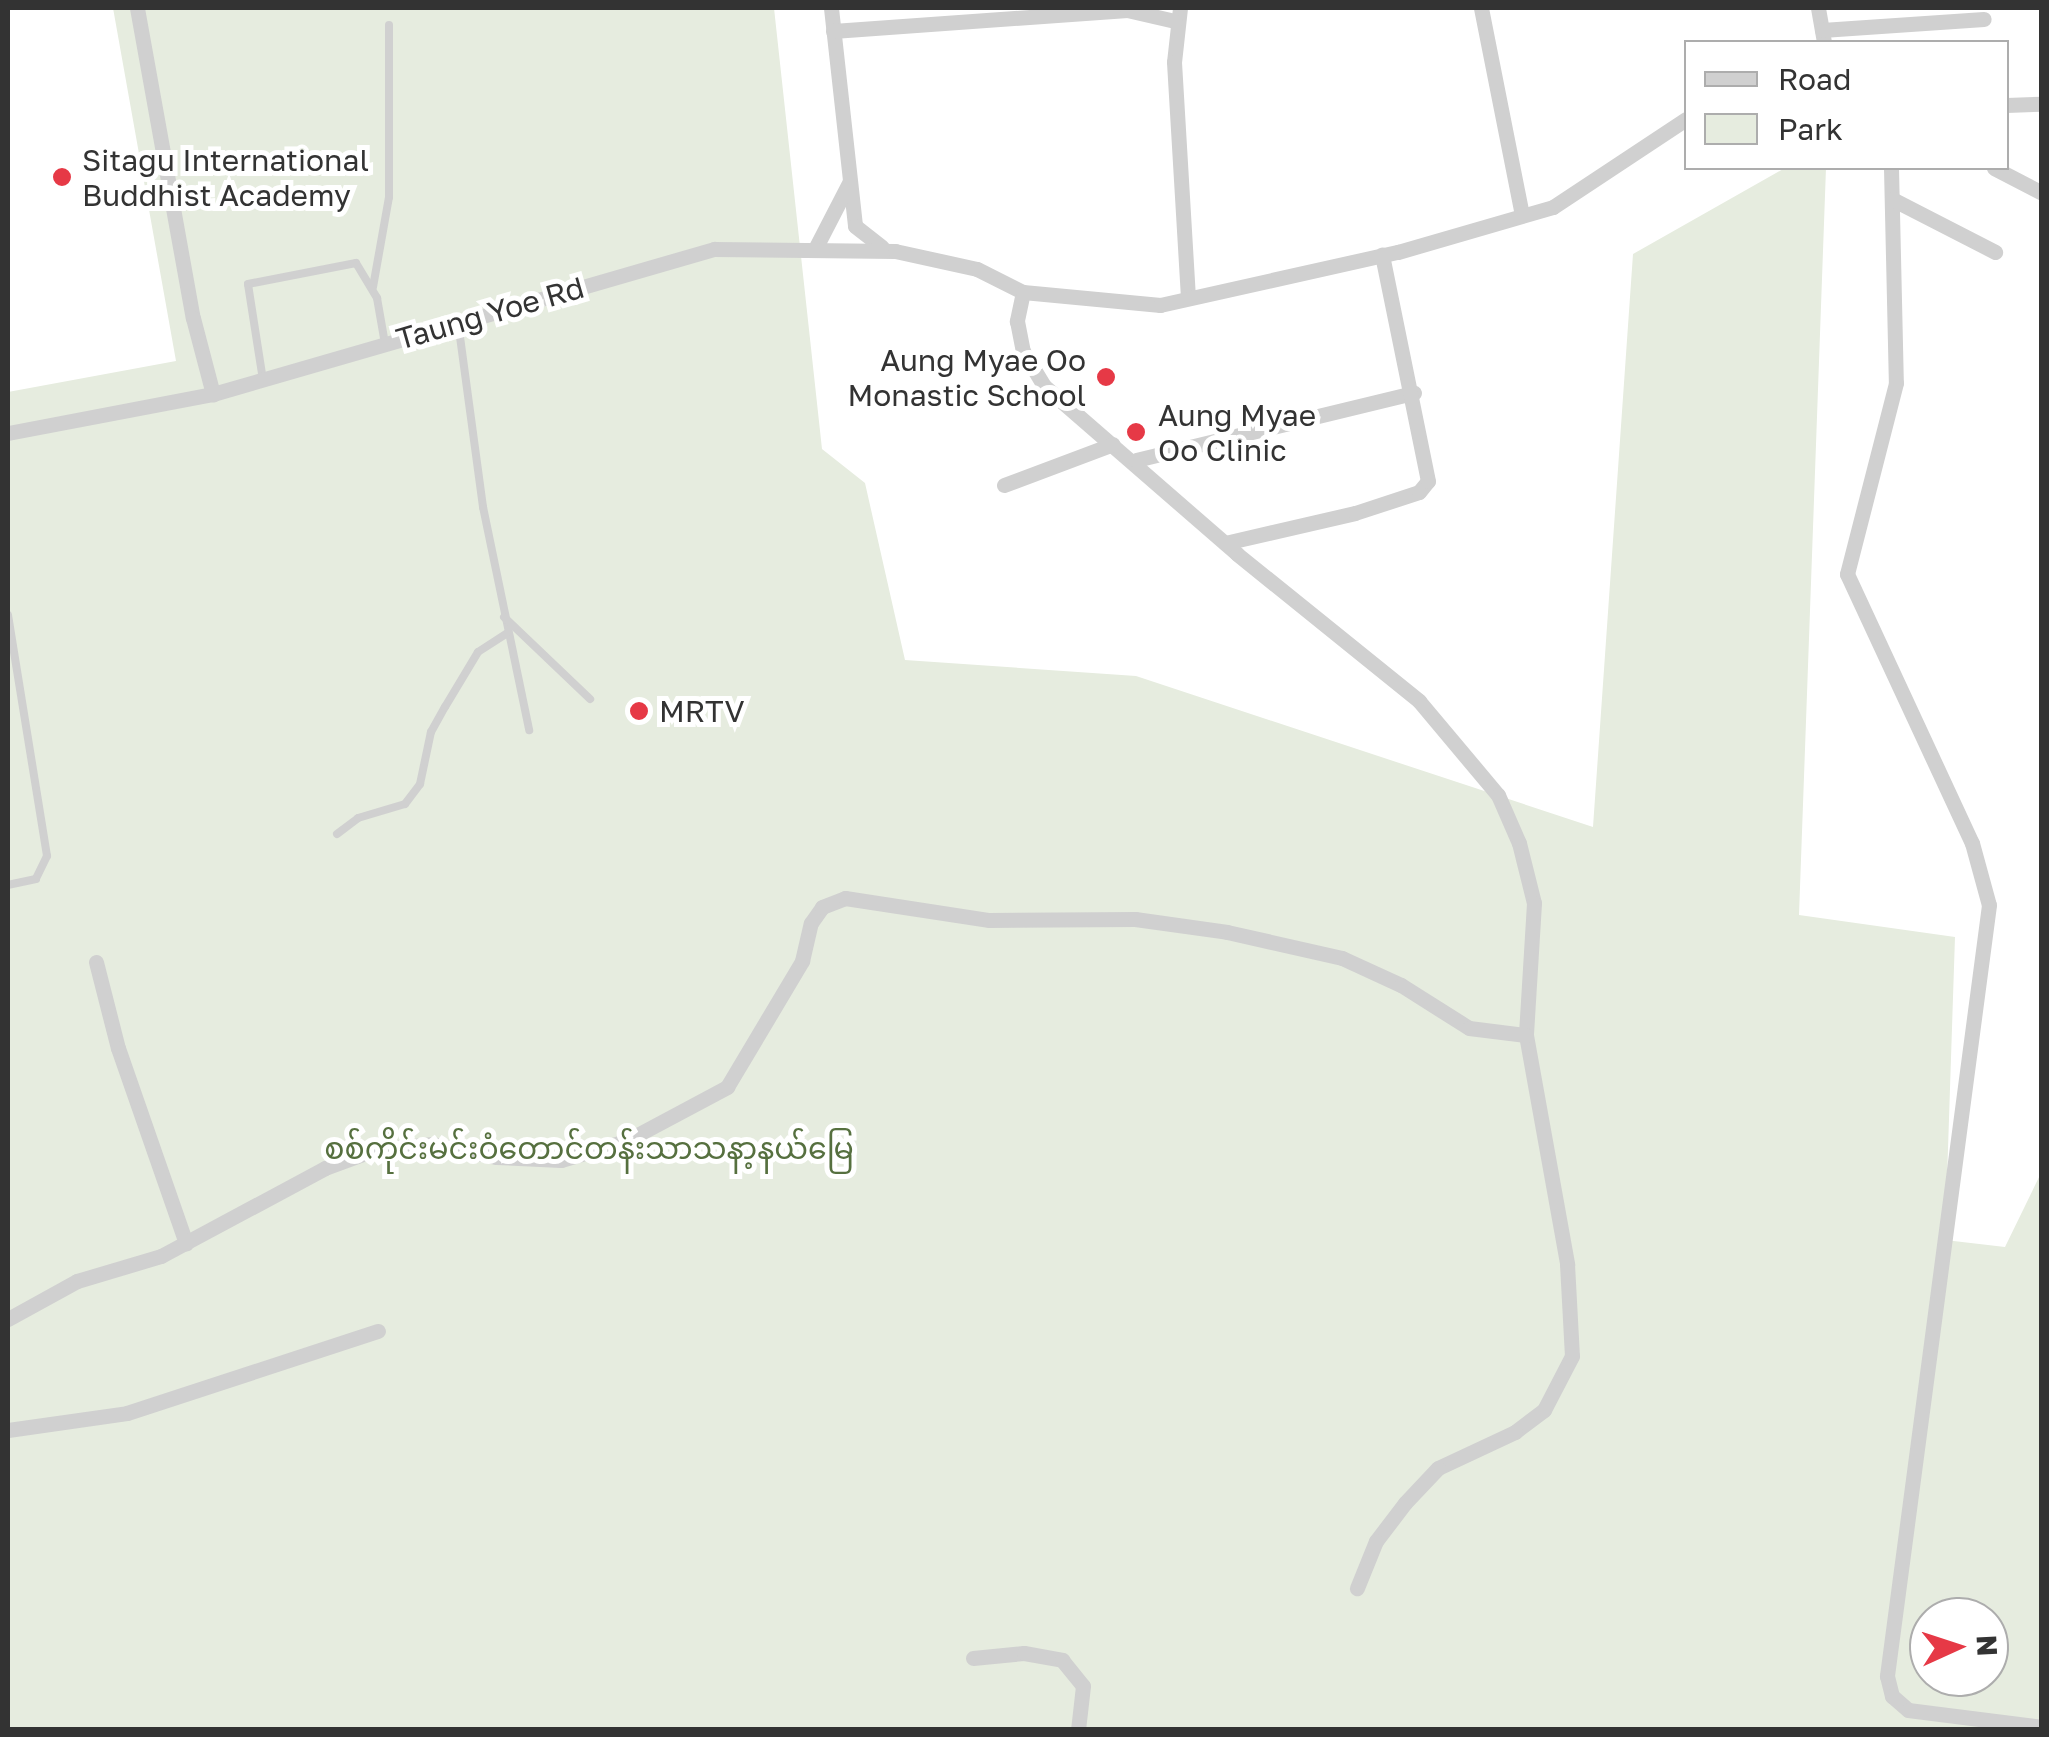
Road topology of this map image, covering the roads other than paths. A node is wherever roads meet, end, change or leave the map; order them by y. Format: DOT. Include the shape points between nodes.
graph roads {
  1 [pos="136,8"];
  2 [pos="831,8"];
  3 [pos="1481,8"];
  4 [pos="1818,8"];
  5 [pos="1178,14"];
  6 [pos="1984,19"];
  7 [pos="388,25"];
  8 [pos="833,31"];
  9 [pos="1823,36"];
  10 [pos="2042,104"];
  11 [pos="2009,105"];
  12 [pos="1684,119"];
  13 [pos="1891,170"];
  14 [pos="1998,170"];
  15 [pos="852,175"];
  16 [pos="2042,192"];
  17 [pos="1892,199"];
  18 [pos="1522,215"];
  19 [pos="816,247"];
  20 [pos="895,251"];
  21 [pos="1995,252"];
  22 [pos="1382,255"];
  23 [pos="373,286"];
  24 [pos="1023,292"];
  25 [pos="1188,296"];
  26 [pos="458,322"];
  27 [pos="386,344"];
  28 [pos="263,380"];
  29 [pos="1414,393"];
  30 [pos="213,394"];
  31 [pos="8,433"];
  32 [pos="1113,444"];
  33 [pos="1136,460"];
  34 [pos="1004,485"];
  35 [pos="1225,542"];
  36 [pos="8,615"];
  37 [pos="504,617"];
  38 [pos="506,634"];
  39 [pos="590,699"];
  40 [pos="529,730"];
  41 [pos="337,834"];
  42 [pos="8,885"];
  43 [pos="96,962"];
  44 [pos="1526,1036"];
  45 [pos="186,1243"];
  46 [pos="8,1319"];
  47 [pos="378,1331"];
  48 [pos="8,1430"];
  49 [pos="1357,1588"];
  50 [pos="973,1658"];
  51 [pos="2042,1727"];
  52 [pos="1078,1730"];
  1 -- 30 [label="street"];
  2 -- 8 [label="street"];
  3 -- 18 [label="street"];
  4 -- 9 [label="street"];
  5 -- 8 [label="street" via="1128,10"];
  5 -- 25 [label="street"];
  6 -- 9 [label="street"];
  7 -- 23 [label="lane" via="390,197"];
  8 -- 15 [label="street"];
  10 -- 11 [label="street"];
  12 -- 18 [label="street" via="1553,208"];
  13 -- 17 [label="street"];
  14 -- 16 [label="street"];
  15 -- 19 [label="street"];
  15 -- 20 [label="street" via="855,226 870,243"];
  17 -- 21 [label="street"];
  17 -- 51 [label="street" via="1896,383 1847,574 1972,844 1990,905 1887,1676 1892,1696 1908,1710"];
  18 -- 22 [label="street"];
  19 -- 20 [label="street, Taung Yoe Rd"];
  19 -- 26 [label="street, Taung Yoe Rd" via="703,251"];
  20 -- 24 [label="street, Taung Yoe Rd" via="978,269"];
  22 -- 25 [label="street"];
  22 -- 29 [label="street"];
  23 -- 27 [label="lane"];
  23 -- 28 [label="lane" via="356,263 248,284"];
  24 -- 25 [label="street" via="1151,307"];
  24 -- 32 [label="street" via="1017,321 1023,352 1044,386"];
  26 -- 27 [label="street, Taung Yoe Rd"];
  26 -- 37 [label="lane"];
  27 -- 28 [label="street, Taung Yoe Rd"];
  28 -- 30 [label="street, Taung Yoe Rd"];
  29 -- 33 [label="street"];
  29 -- 35 [label="street" via="1428,481 1418,492"];
  30 -- 31 [label="street, Taung Yoe Rd"];
  32 -- 33 [label="street"];
  32 -- 34 [label="street"];
  33 -- 35 [label="street"];
  35 -- 44 [label="street" via="1420,701 1498,795 1534,903"];
  36 -- 42 [label="lane" via="47,856 36,880"];
  37 -- 38 [label="lane"];
  37 -- 39 [label="lane"];
  38 -- 40 [label="lane"];
  38 -- 41 [label="lane" via="478,652 444,707 420,784 405,804 358,818"];
  43 -- 45 [label="street" via="118,1048"];
  44 -- 45 [label="street" via="1469,1028 1342,958 1227,932 1135,919 989,920 844,898 822,906 812,922 802,961 726,1087 626,1141 562,1160 496,1157 433,1144 374,1150 324,1168"];
  44 -- 49 [label="street" via="1571,1296 1574,1328 1565,1380 1544,1410 1515,1432 1438,1468 1376,1541"];
  45 -- 46 [label="street" via="77,1281"];
  47 -- 48 [label="street" via="126,1413"];
  50 -- 52 [label="street" via="1024,1652 1062,1660 1083,1686"];
}
